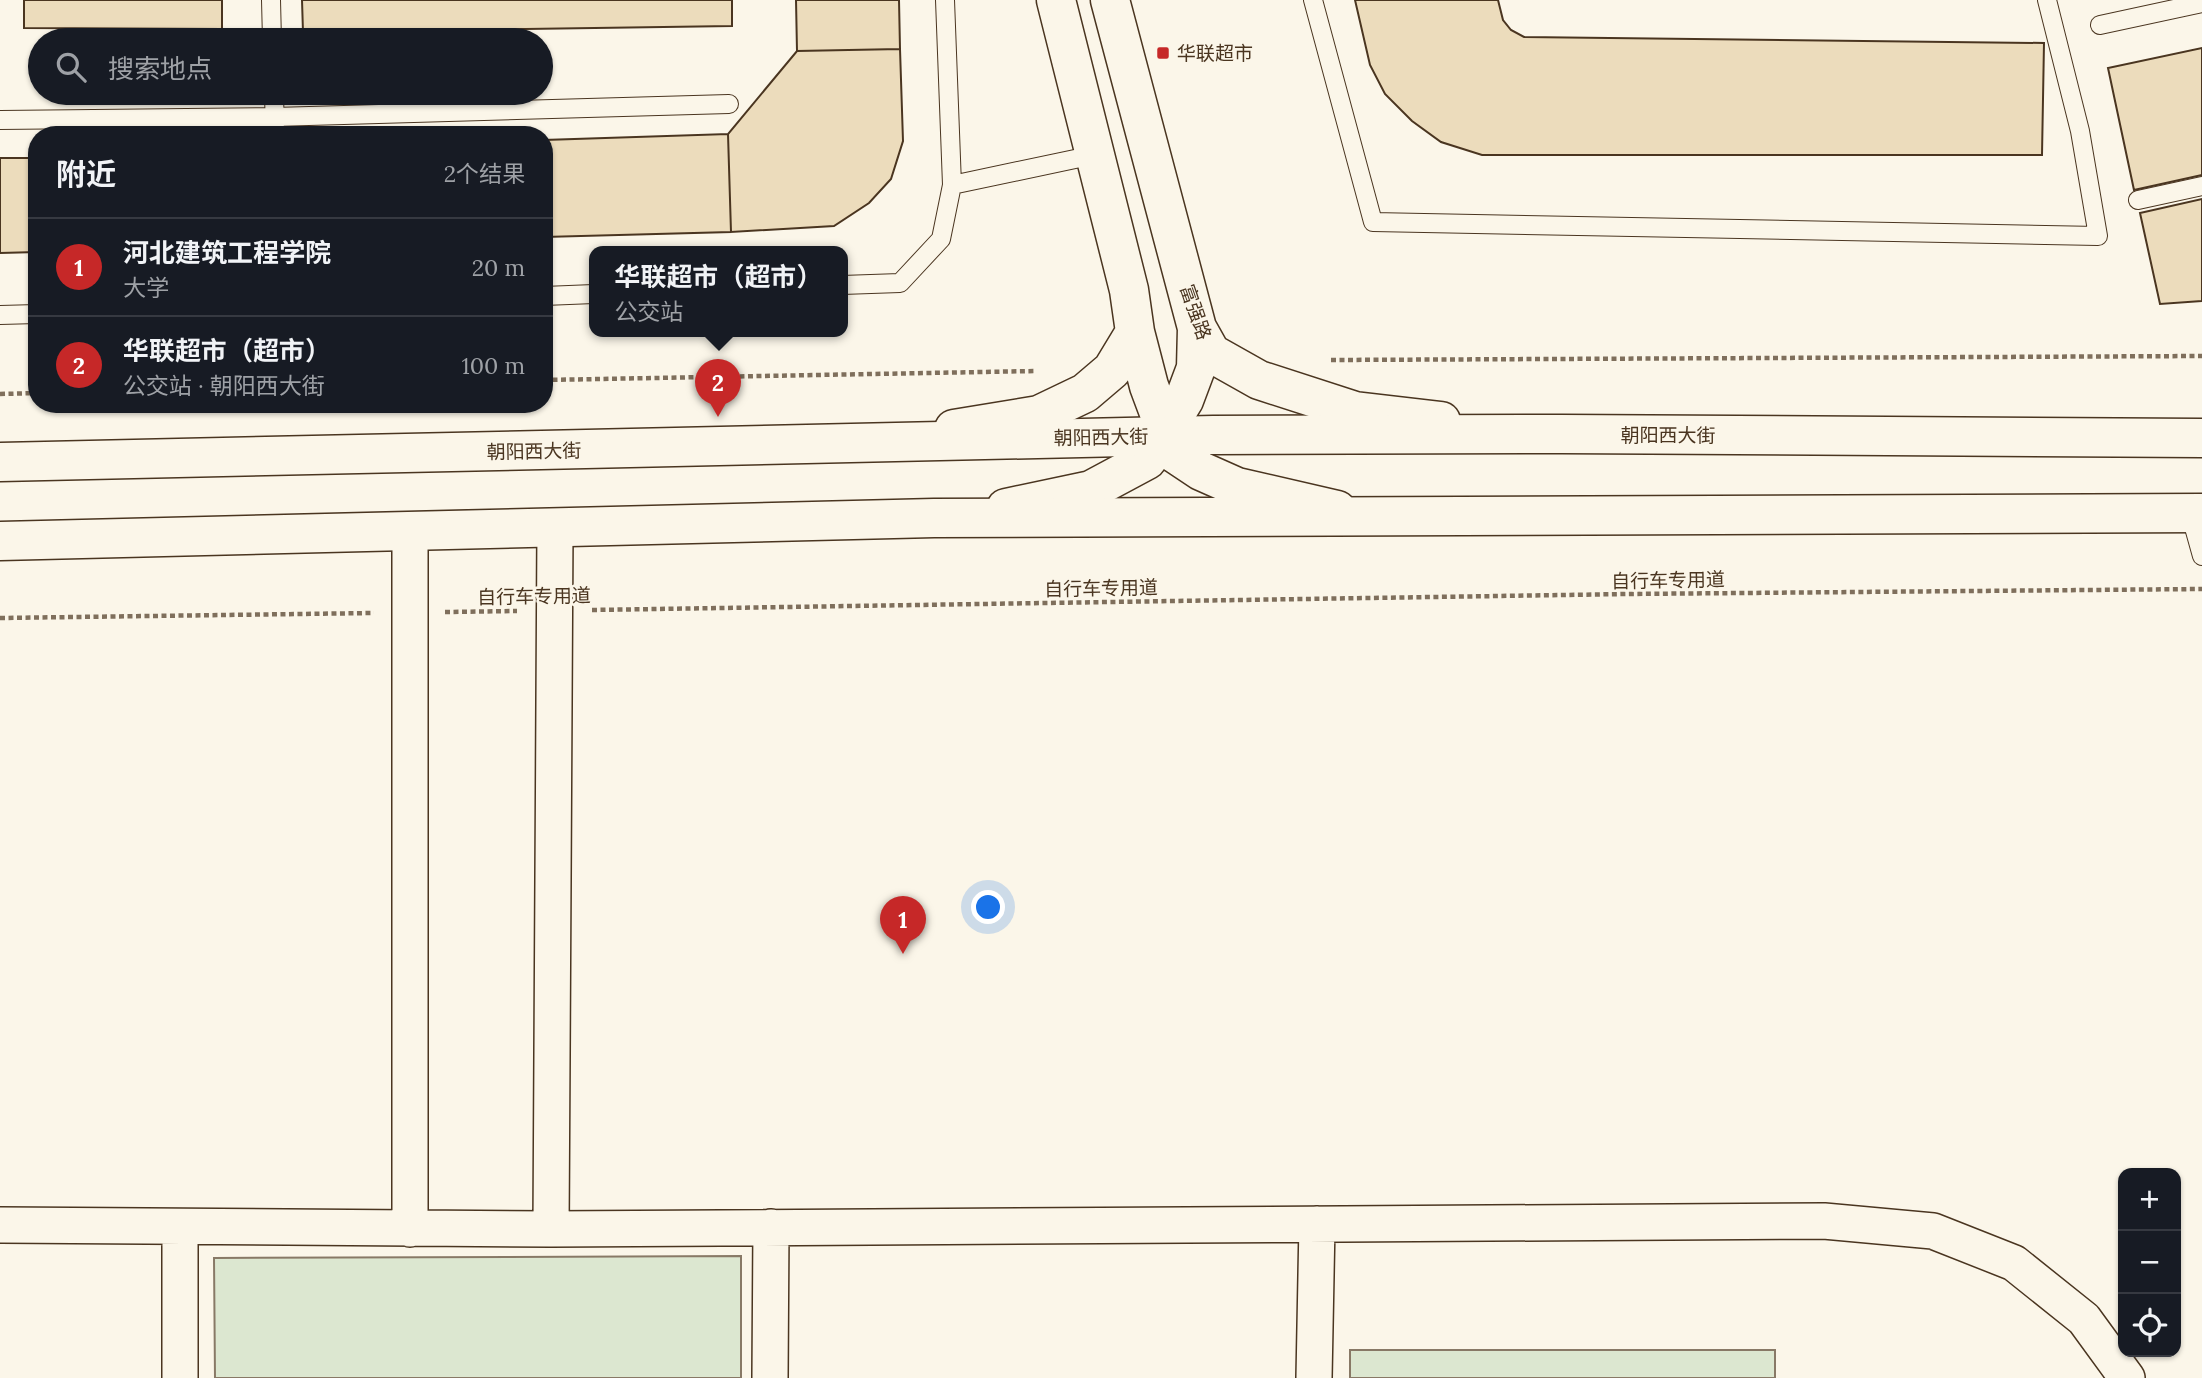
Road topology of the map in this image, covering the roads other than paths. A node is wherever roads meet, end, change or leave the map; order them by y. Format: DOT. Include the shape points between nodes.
graph roads {
  1 [pos="271,0"];
  2 [pos="944,0"];
  3 [pos="1056,0"];
  4 [pos="1110,0"];
  5 [pos="1313,0"];
  6 [pos="2047,0"];
  7 [pos="2202,3"];
  8 [pos="2100,25"];
  9 [pos="272,28"];
  10 [pos="729,103"];
  11 [pos="274,105"];
  12 [pos="0,120"];
  13 [pos="275,126"];
  14 [pos="1094,155"];
  15 [pos="952,185"];
  16 [pos="2202,186"];
  17 [pos="2138,200"];
  18 [pos="848,285"];
  19 [pos="589,294"];
  20 [pos="553,296"];
  21 [pos="28,314"];
  22 [pos="0,315"];
  23 [pos="1197,328"];
  24 [pos="1135,332"];
  25 [pos="1165,434"];
  26 [pos="1562,434"];
  27 [pos="2202,438"];
  28 [pos="825,444"];
  29 [pos="0,463"];
  30 [pos="2196,513"];
  31 [pos="1361,516"];
  32 [pos="934,518"];
  33 [pos="555,528"];
  34 [pos="410,531"];
  35 [pos="0,541"];
  36 [pos="2202,556"];
  37 [pos="1317,1224"];
  38 [pos="0,1225"];
  39 [pos="180,1227"];
  40 [pos="771,1227"];
  41 [pos="410,1229"];
  42 [pos="551,1229"];
  43 [pos="180,1378"];
  44 [pos="770,1378"];
  45 [pos="1314,1378"];
  46 [pos="2127,1378"];
  1 -- 9 [label="lane"];
  2 -- 15 [label="lane"];
  3 -- 14 [label="main road"];
  4 -- 23 [label="main road, 富强路"];
  5 -- 6 [label="lane" via="1373,222 2098,236 2080,131"];
  7 -- 8 [label="lane"];
  10 -- 13 [label="lane"];
  11 -- 13 [label="lane"];
  12 -- 13 [label="lane"];
  14 -- 15 [label="lane"];
  14 -- 24 [label="main road" via="1129,290"];
  15 -- 18 [label="lane" via="941,240 900,283"];
  16 -- 17 [label="lane"];
  19 -- 20 [label="lane"];
  21 -- 22 [label="lane"];
  23 -- 25 [label="main road" via="1196,368"];
  23 -- 26 [label="main road, 富强路" via="1211,353 1259,380 1355,411"];
  24 -- 25 [label="main road"];
  24 -- 28 [label="main road" via="1112,370 1085,393 1039,415"];
  25 -- 26 [label="main road, 朝阳西大街"];
  25 -- 28 [label="main road, 朝阳西大街"];
  25 -- 31 [label="main road" via="1174,453 1237,487"];
  25 -- 32 [label="main road" via="1147,460 1091,490 1024,506"];
  26 -- 27 [label="main road, 朝阳西大街"];
  28 -- 29 [label="main road, 朝阳西大街"];
  30 -- 31 [label="main road"];
  30 -- 36 [label="lane"];
  31 -- 32 [label="main road"];
  32 -- 33 [label="main road"];
  33 -- 34 [label="main road"];
  33 -- 42 [label="street"];
  34 -- 35 [label="main road"];
  34 -- 41 [label="street"];
  37 -- 40 [label="street"];
  37 -- 45 [label="street"];
  37 -- 46 [label="street" via="1824,1221 1933,1231 2014,1263 2084,1319"];
  38 -- 39 [label="street"];
  39 -- 41 [label="street"];
  39 -- 43 [label="street"];
  40 -- 42 [label="street"];
  40 -- 44 [label="street"];
  41 -- 42 [label="street"];
}
